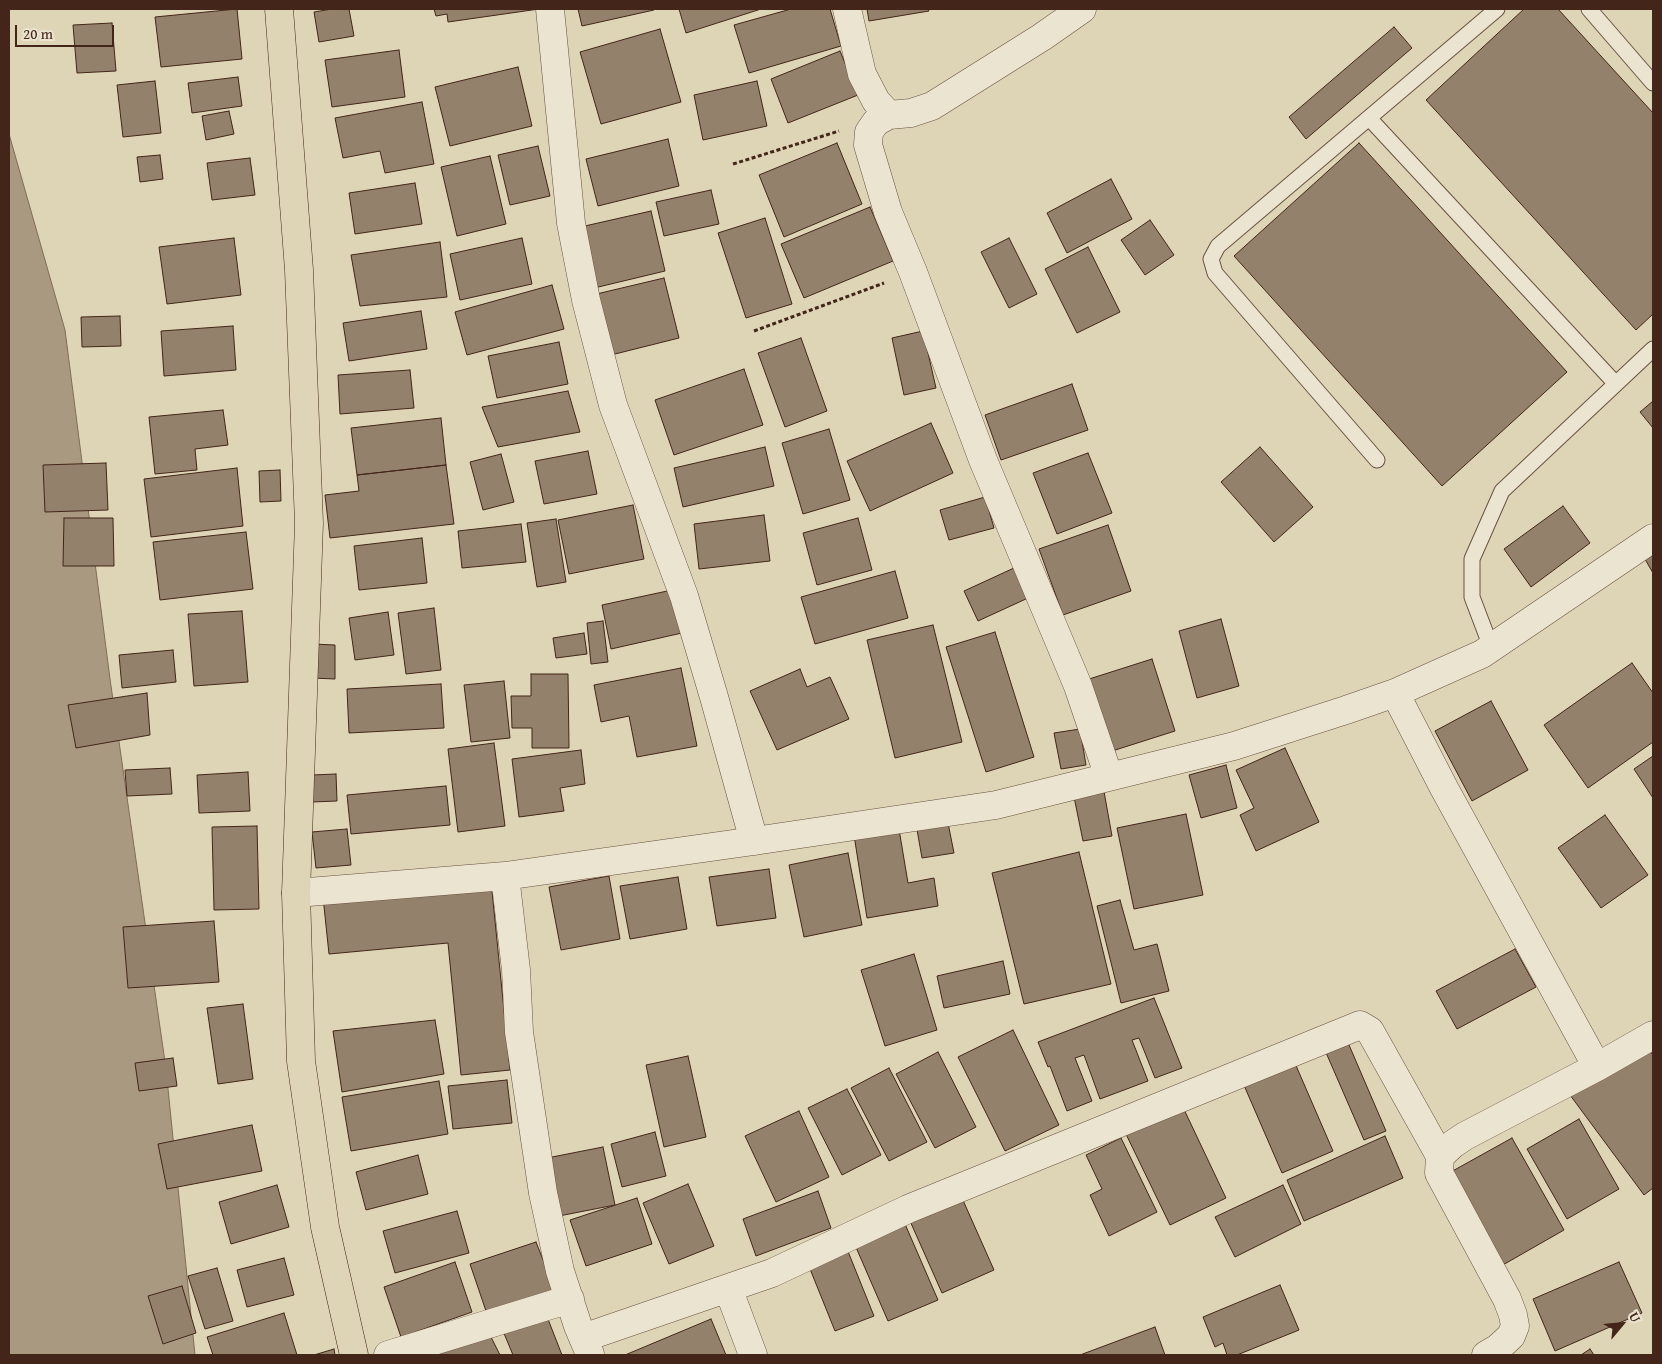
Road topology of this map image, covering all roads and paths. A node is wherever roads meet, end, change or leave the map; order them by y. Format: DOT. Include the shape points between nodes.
graph roads {
  1 [pos="279,9"];
  2 [pos="550,9"];
  3 [pos="847,9"];
  4 [pos="1082,9"];
  5 [pos="1496,9"];
  6 [pos="1589,9"];
  7 [pos="1653,83"];
  8 [pos="883,118"];
  9 [pos="1369,118"];
  10 [pos="733,164"];
  11 [pos="913,272"];
  12 [pos="754,331"];
  13 [pos="1653,348"];
  14 [pos="1616,384"];
  15 [pos="1377,460"];
  16 [pos="1653,538"];
  17 [pos="1491,648"];
  18 [pos="1395,693"];
  19 [pos="1109,777"];
  20 [pos="754,841"];
  21 [pos="505,876"];
  22 [pos="296,893"];
  23 [pos="1653,1035"];
  24 [pos="1597,1067"];
  25 [pos="1440,1156"];
  26 [pos="728,1288"];
  27 [pos="570,1299"];
  28 [pos="587,1346"];
  29 [pos="354,1355"];
  30 [pos="388,1355"];
  31 [pos="753,1355"];
  32 [pos="1486,1355"];
  1 -- 22 [label="highway" via="299,270 308,523"];
  2 -- 20 [label="street" via="571,223 586,300 613,405 684,596"];
  3 -- 8 [label="street" via="862,74"];
  4 -- 8 [label="street" via="932,106"];
  5 -- 9 [label="lane"];
  6 -- 7 [label="lane"];
  8 -- 10 [label="path"];
  8 -- 11 [label="street" via="869,132 868,145 888,212"];
  9 -- 14 [label="lane"];
  9 -- 15 [label="lane" via="1218,246 1211,258 1215,273"];
  11 -- 12 [label="path"];
  11 -- 19 [label="street" via="983,460 1078,686"];
  13 -- 14 [label="lane"];
  14 -- 17 [label="lane" via="1502,491 1472,559 1472,597"];
  16 -- 17 [label="street"];
  17 -- 18 [label="street"];
  18 -- 19 [label="street" via="1234,746"];
  18 -- 24 [label="street"];
  19 -- 20 [label="street" via="996,804"];
  20 -- 21 [label="street"];
  21 -- 22 [label="street"];
  21 -- 27 [label="street" via="516,970 519,1032 532,1130 542,1193 560,1271"];
  22 -- 29 [label="highway" via="301,1061 325,1227"];
  23 -- 24 [label="street"];
  24 -- 25 [label="street" via="1465,1136"];
  25 -- 26 [label="street" via="1370,1031 1360,1025 908,1209 772,1273"];
  25 -- 32 [label="street" via="1439,1173 1513,1315 1515,1326 1511,1336"];
  26 -- 28 [label="street"];
  26 -- 31 [label="street"];
  27 -- 28 [label="street"];
  27 -- 30 [label="street"];
}
